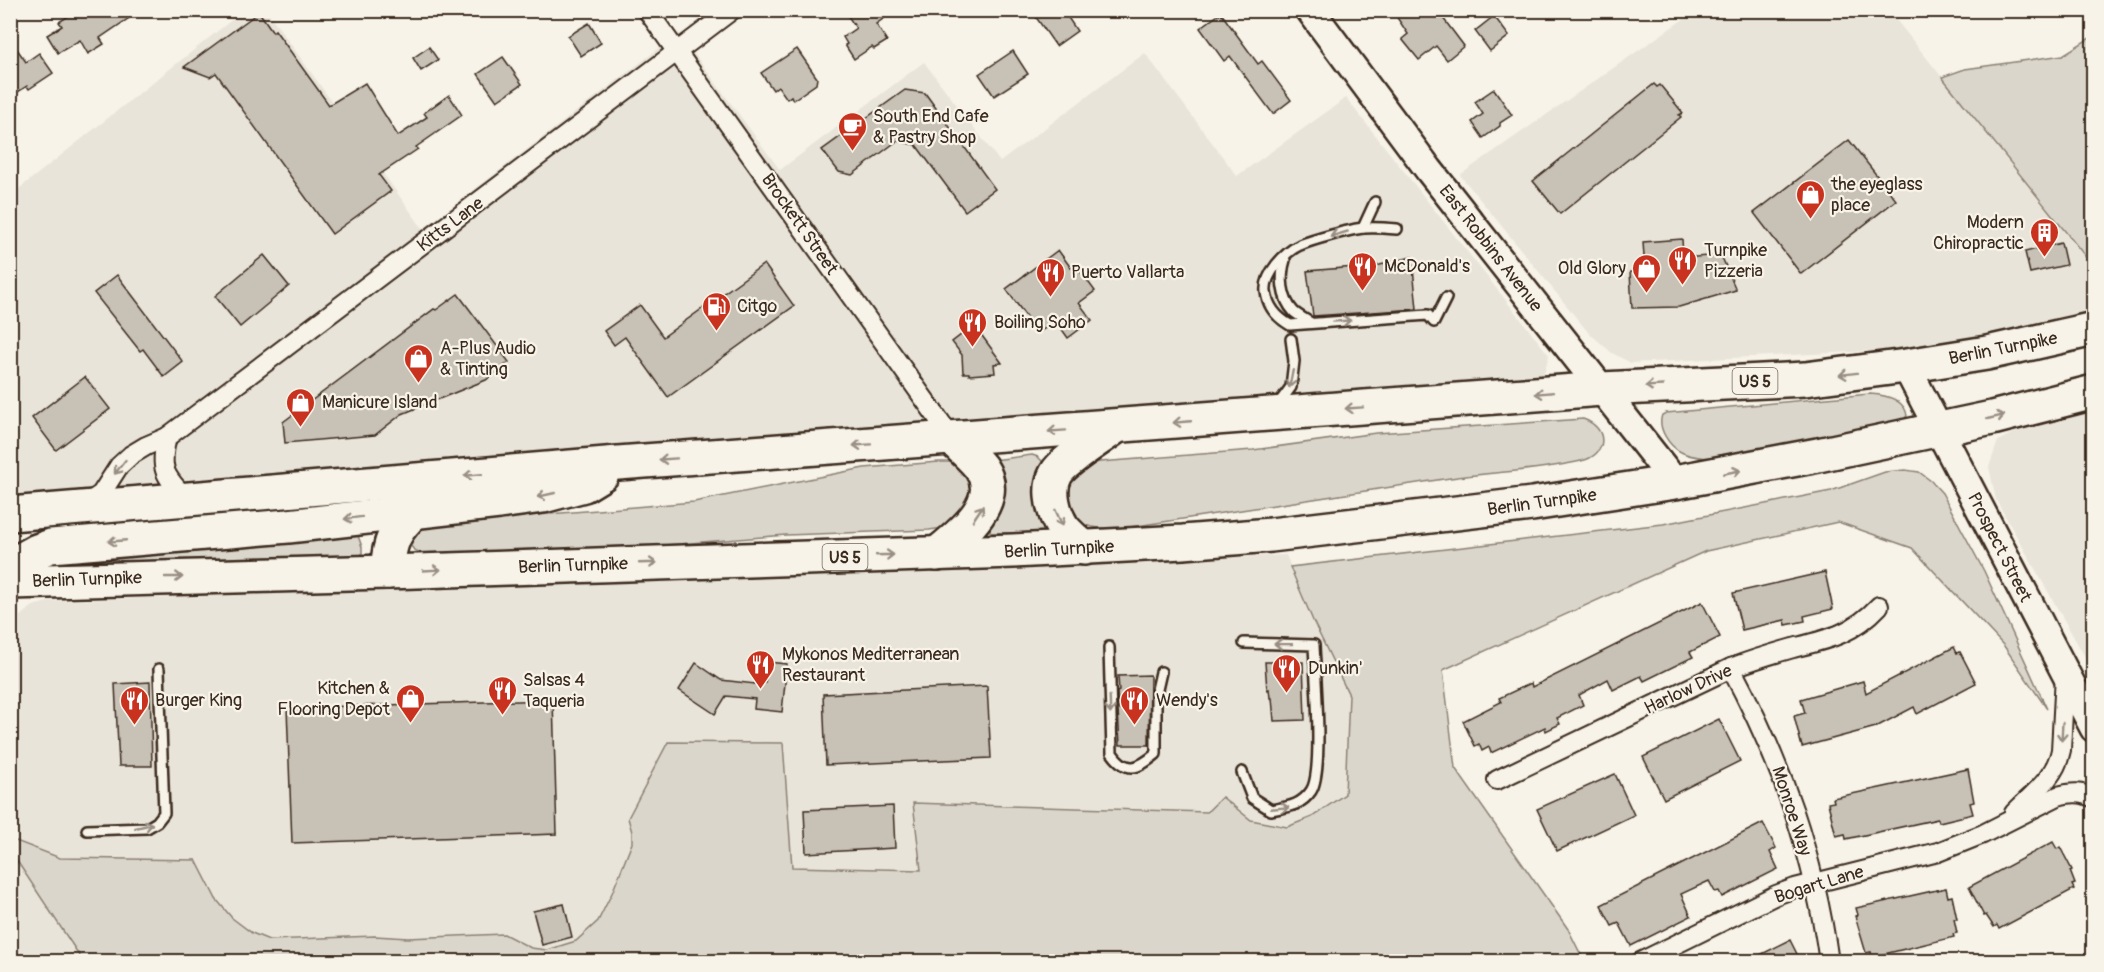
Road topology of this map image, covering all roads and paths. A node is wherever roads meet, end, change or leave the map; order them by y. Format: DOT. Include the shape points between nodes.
graph roads {
  1 [pos="647,10"];
  2 [pos="732,10"];
  3 [pos="1310,10"];
  4 [pos="678,52"];
  5 [pos="1376,201"];
  6 [pos="1363,228"];
  7 [pos="1397,229"];
  8 [pos="1287,254"];
  9 [pos="1446,298"];
  10 [pos="1311,323"];
  11 [pos="2094,329"];
  12 [pos="1291,339"];
  13 [pos="1906,366"];
  14 [pos="1602,389"];
  15 [pos="2094,392"];
  16 [pos="1271,415"];
  17 [pos="1115,427"];
  18 [pos="1938,429"];
  19 [pos="167,437"];
  20 [pos="952,438"];
  21 [pos="618,463"];
  22 [pos="1675,482"];
  23 [pos="186,498"];
  24 [pos="82,507"];
  25 [pos="416,510"];
  26 [pos="10,514"];
  27 [pos="1084,548"];
  28 [pos="937,554"];
  29 [pos="10,566"];
  30 [pos="387,572"];
  31 [pos="10,582"];
  32 [pos="1879,606"];
  33 [pos="1244,644"];
  34 [pos="1108,646"];
  35 [pos="1731,668"];
  36 [pos="159,669"];
  37 [pos="1161,672"];
  38 [pos="2065,673"];
  39 [pos="2094,728"];
  40 [pos="1242,772"];
  41 [pos="1497,780"];
  42 [pos="2094,798"];
  43 [pos="2004,822"];
  44 [pos="87,830"];
  45 [pos="1814,882"];
  46 [pos="1640,962"];
  47 [pos="1829,962"];
  1 -- 4 [label="street, Brockett Street"];
  2 -- 4 [label="street, Kitts Lane"];
  3 -- 14 [label="main road, East Robbins Avenue" via="1424,163"];
  4 -- 19 [label="street, Kitts Lane"];
  4 -- 20 [label="street, Brockett Street"];
  5 -- 6 [label="lane"];
  6 -- 7 [label="lane"];
  6 -- 8 [label="lane, one-way" via="1300,246"];
  8 -- 10 [label="lane" via="1281,273 1286,297 1293,311"];
  8 -- 10 [label="lane" via="1266,284 1270,306 1290,325"];
  10 -- 9 [label="lane, one-way" via="1428,315 1434,322"];
  11 -- 13 [label="highway, Berlin Turnpike / US 5"];
  12 -- 16 [label="lane, one-way" via="1291,387"];
  13 -- 14 [label="highway, Berlin Turnpike / US 5, one-way" via="1805,379"];
  13 -- 18 [label="main road, Prospect Street"];
  14 -- 16 [label="highway, Berlin Turnpike / US 5, one-way"];
  14 -- 22 [label="main road, East Robbins Avenue"];
  18 -- 15 [label="highway, Berlin Turnpike / US 5, one-way"];
  16 -- 17 [label="highway, Berlin Turnpike / US 5, one-way"];
  17 -- 20 [label="highway, Berlin Turnpike / US 5, one-way"];
  17 -- 27 [label="highway, one-way" via="1056,474 1051,492 1064,528"];
  22 -- 18 [label="highway, Berlin Turnpike / US 5, one-way"];
  18 -- 38 [label="main road, Prospect Street"];
  19 -- 23 [label="street" via="163,462 169,481"];
  19 -- 24 [label="street, Kitts Lane, one-way" via="131,455 101,494"];
  20 -- 21 [label="highway, Berlin Turnpike / US 5, one-way"];
  28 -- 20 [label="highway, one-way" via="967,530 986,501 982,469"];
  21 -- 23 [label="highway, Berlin Turnpike / US 5, one-way"];
  21 -- 25 [label="highway, one-way" via="584,485 543,496"];
  22 -- 27 [label="highway, Berlin Turnpike / US 5" via="1543,503 1356,525"];
  23 -- 24 [label="highway, Berlin Turnpike / US 5"];
  24 -- 26 [label="highway, Berlin Turnpike / US 5"];
  25 -- 29 [label="highway, one-way" via="276,527 51,546"];
  25 -- 30 [label="highway" via="393,535"];
  27 -- 28 [label="highway, Berlin Turnpike / US 5"];
  30 -- 28 [label="highway, Berlin Turnpike / US 5, one-way"];
  31 -- 30 [label="highway, Berlin Turnpike / US 5, one-way"];
  32 -- 35 [label="street, Harlow Drive" via="1853,629 1834,638"];
  40 -- 33 [label="lane, one-way" via="1252,798 1271,810 1297,806 1312,790 1318,761 1314,645"];
  34 -- 37 [label="lane, one-way" via="1112,753 1127,767 1137,767 1156,754 1156,694"];
  35 -- 41 [label="street, Harlow Drive"];
  35 -- 45 [label="street, Monroe Way" via="1782,775"];
  44 -- 36 [label="lane, one-way" via="147,828 164,813"];
  38 -- 39 [label="main road, Prospect Street"];
  38 -- 43 [label="street, Bogart Lane, one-way" via="2059,761 2055,770"];
  42 -- 43 [label="street, Bogart Lane" via="2071,793 2058,796"];
  43 -- 45 [label="street, Bogart Lane" via="1938,852"];
  45 -- 46 [label="street, Bogart Lane" via="1776,895"];
  45 -- 47 [label="street, Monroe Way"];
}
